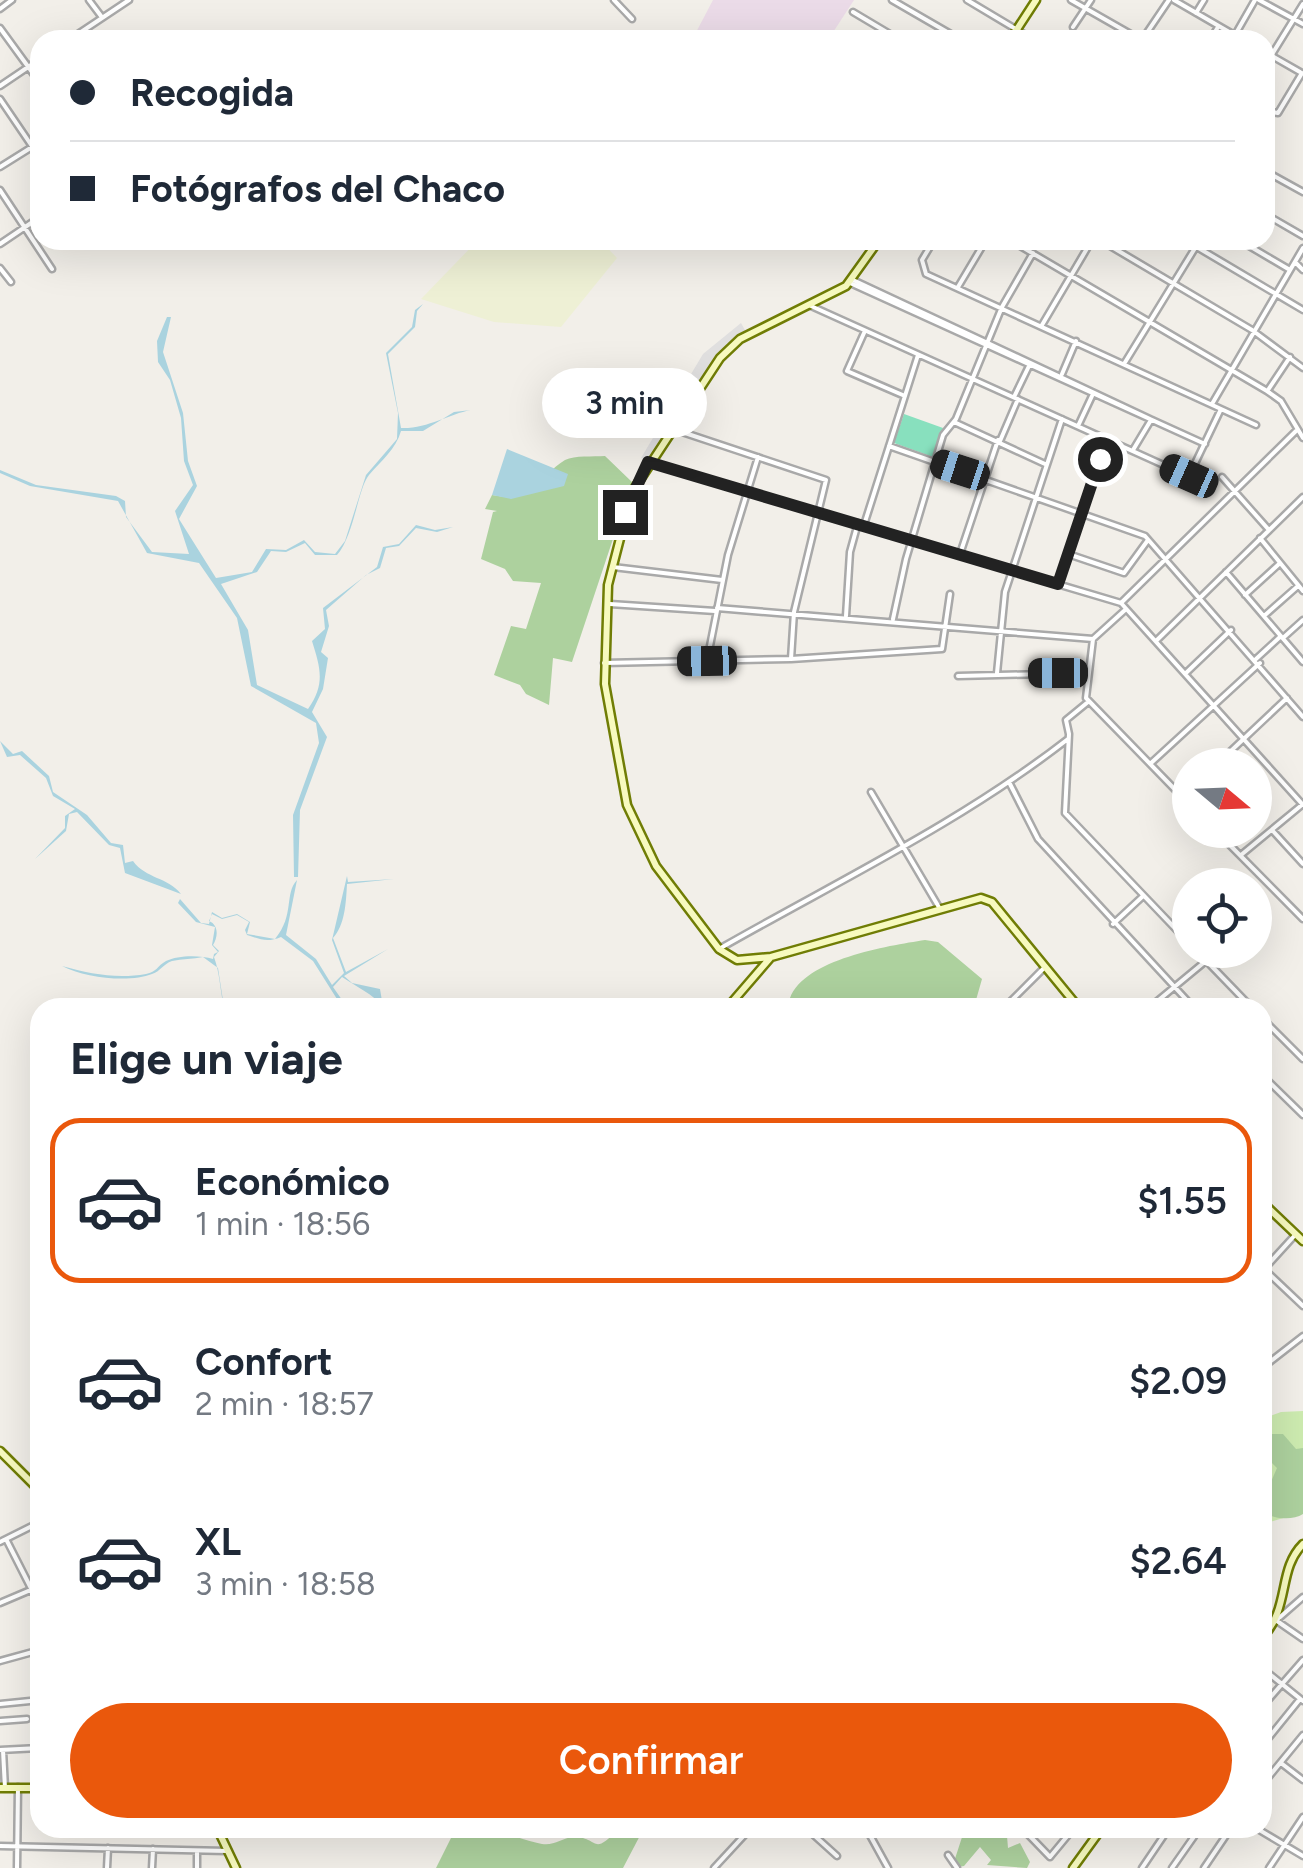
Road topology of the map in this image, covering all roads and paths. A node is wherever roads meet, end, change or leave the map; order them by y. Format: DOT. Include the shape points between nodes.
graph roads {
  1 [pos="12,0"];
  2 [pos="89,0"];
  3 [pos="129,0"];
  4 [pos="614,0"];
  5 [pos="892,0"];
  6 [pos="967,0"];
  7 [pos="1036,0"];
  8 [pos="1072,0"];
  9 [pos="1091,0"];
  10 [pos="1171,0"];
  11 [pos="1204,0"];
  12 [pos="1257,0"];
  13 [pos="1303,4"];
  14 [pos="1086,8"];
  15 [pos="0,9"];
  16 [pos="853,12"];
  17 [pos="1196,13"];
  18 [pos="102,17"];
  19 [pos="632,20"];
  20 [pos="1294,20"];
  21 [pos="1303,24"];
  22 [pos="1218,26"];
  23 [pos="1073,27"];
  24 [pos="0,28"];
  25 [pos="83,30"];
  26 [pos="883,30"];
  27 [pos="944,30"];
  28 [pos="1016,30"];
  29 [pos="1124,30"];
  30 [pos="1149,30"];
  31 [pos="1216,30"];
  32 [pos="1225,30"];
  33 [pos="1239,30"];
  34 [pos="1275,51"];
  35 [pos="1275,58"];
  36 [pos="29,67"];
  37 [pos="1302,73"];
  38 [pos="0,86"];
  39 [pos="0,99"];
  40 [pos="1275,113"];
  41 [pos="30,143"];
  42 [pos="30,147"];
  43 [pos="0,167"];
  44 [pos="1275,176"];
  45 [pos="0,190"];
  46 [pos="1303,192"];
  47 [pos="1275,220"];
  48 [pos="30,224"];
  49 [pos="25,227"];
  50 [pos="30,235"];
  51 [pos="1303,236"];
  52 [pos="0,244"];
  53 [pos="1303,248"];
  54 [pos="40,250"];
  55 [pos="872,250"];
  56 [pos="928,250"];
  57 [pos="980,250"];
  58 [pos="1028,250"];
  59 [pos="1086,250"];
  60 [pos="1117,250"];
  61 [pos="1194,250"];
  62 [pos="1203,250"];
  63 [pos="1256,250"];
  64 [pos="1033,253"];
  65 [pos="1295,262"];
  66 [pos="0,268"];
  67 [pos="52,269"];
  68 [pos="1290,270"];
  69 [pos="1303,270"];
  70 [pos="1071,274"];
  71 [pos="852,281"];
  72 [pos="11,282"];
  73 [pos="1174,284"];
  74 [pos="958,287"];
  75 [pos="1276,293"];
  76 [pos="811,306"];
  77 [pos="1002,307"];
  78 [pos="1303,310"];
  79 [pos="1151,321"];
  80 [pos="1042,325"];
  81 [pos="1252,330"];
  82 [pos="864,332"];
  83 [pos="1076,342"];
  84 [pos="988,344"];
  85 [pos="918,355"];
  86 [pos="1290,357"];
  87 [pos="1030,363"];
  88 [pos="1124,364"];
  89 [pos="1231,368"];
  90 [pos="1303,368"];
  91 [pos="1061,378"];
  92 [pos="974,380"];
  93 [pos="1267,391"];
  94 [pos="1094,393"];
  95 [pos="905,396"];
  96 [pos="1016,398"];
  97 [pos="1212,405"];
  98 [pos="1221,409"];
  99 [pos="1062,419"];
  100 [pos="1150,419"];
  101 [pos="1303,420"];
  102 [pos="954,422"];
  103 [pos="1256,425"];
  104 [pos="1078,426"];
  105 [pos="671,429"];
  106 [pos="1295,429"];
  107 [pos="1303,438"];
  108 [pos="1106,439"];
  109 [pos="999,441"];
  110 [pos="1204,444"];
  111 [pos="889,446"];
  112 [pos="1133,450"];
  113 [pos="758,457"];
  114 [pos="648,462"];
  115 [pos="936,462"];
  116 [pos="1045,464"];
  117 [pos="1189,476"];
  118 [pos="1222,477"];
  119 [pos="985,479"];
  120 [pos="1200,481"];
  121 [pos="748,491"];
  122 [pos="1234,492"];
  123 [pos="1034,496"];
  124 [pos="1303,497"];
  125 [pos="817,511"];
  126 [pos="1082,513"];
  127 [pos="861,524"];
  128 [pos="1269,530"];
  129 [pos="912,538"];
  130 [pos="1260,538"];
  131 [pos="1149,540"];
  132 [pos="960,554"];
  133 [pos="1068,554"];
  134 [pos="1167,558"];
  135 [pos="1280,563"];
  136 [pos="612,567"];
  137 [pos="1011,570"];
  138 [pos="1226,572"];
  139 [pos="722,580"];
  140 [pos="1058,584"];
  141 [pos="1298,586"];
  142 [pos="1303,592"];
  143 [pos="950,594"];
  144 [pos="1246,594"];
  145 [pos="1201,598"];
  146 [pos="1121,603"];
  147 [pos="605,604"];
  148 [pos="1126,609"];
  149 [pos="717,610"];
  150 [pos="794,612"];
  151 [pos="846,616"];
  152 [pos="1264,616"];
  153 [pos="893,620"];
  154 [pos="1303,620"];
  155 [pos="945,624"];
  156 [pos="999,628"];
  157 [pos="1231,630"];
  158 [pos="1282,637"];
  159 [pos="1093,638"];
  160 [pos="1156,641"];
  161 [pos="791,659"];
  162 [pos="1303,660"];
  163 [pos="707,661"];
  164 [pos="1258,661"];
  165 [pos="604,663"];
  166 [pos="1088,672"];
  167 [pos="997,673"];
  168 [pos="1186,674"];
  169 [pos="958,676"];
  170 [pos="1287,698"];
  171 [pos="1088,702"];
  172 [pos="1214,706"];
  173 [pos="1303,717"];
  174 [pos="1068,738"];
  175 [pos="1244,740"];
  176 [pos="1235,748"];
  177 [pos="1150,764"];
  178 [pos="1010,784"];
  179 [pos="1172,787"];
  180 [pos="871,792"];
  181 [pos="1303,804"];
  182 [pos="1272,830"];
  183 [pos="1232,848"];
  184 [pos="1250,848"];
  185 [pos="904,849"];
  186 [pos="1240,856"];
  187 [pos="1303,864"];
  188 [pos="1142,897"];
  189 [pos="940,909"];
  190 [pos="1303,919"];
  191 [pos="1113,924"];
  192 [pos="1172,926"];
  193 [pos="719,949"];
  194 [pos="772,958"];
  195 [pos="1046,966"];
  196 [pos="1196,968"];
  197 [pos="1214,968"];
  198 [pos="1172,986"];
  199 [pos="736,998"];
  200 [pos="1014,998"];
  201 [pos="1071,998"];
  202 [pos="1159,998"];
  203 [pos="1184,998"];
  204 [pos="1242,998"];
  205 [pos="1272,1030"];
  206 [pos="1303,1059"];
  207 [pos="1272,1085"];
  208 [pos="1303,1116"];
  209 [pos="1272,1211"];
  210 [pos="1296,1234"];
  211 [pos="1303,1241"];
  212 [pos="1272,1260"];
  213 [pos="1272,1278"];
  214 [pos="1303,1306"];
  215 [pos="1303,1336"];
  216 [pos="1272,1360"];
  217 [pos="0,1451"];
  218 [pos="30,1481"];
  219 [pos="30,1527"];
  220 [pos="3,1541"];
  221 [pos="1303,1544"];
  222 [pos="30,1588"];
  223 [pos="30,1590"];
  224 [pos="1303,1597"];
  225 [pos="0,1603"];
  226 [pos="1278,1620"];
  227 [pos="1272,1627"];
  228 [pos="1303,1639"];
  229 [pos="0,1649"];
  230 [pos="30,1653"];
  231 [pos="1303,1660"];
  232 [pos="2,1661"];
  233 [pos="1272,1676"];
  234 [pos="1281,1684"];
  235 [pos="1272,1694"];
  236 [pos="1302,1700"];
  237 [pos="30,1701"];
  238 [pos="0,1704"];
  239 [pos="27,1718"];
  240 [pos="0,1721"];
  241 [pos="1272,1734"];
  242 [pos="1303,1735"];
  243 [pos="30,1748"];
  244 [pos="1,1750"];
  245 [pos="1281,1764"];
  246 [pos="1272,1774"];
  247 [pos="1303,1780"];
  248 [pos="18,1787"];
  249 [pos="3,1788"];
  250 [pos="30,1788"];
  251 [pos="1303,1817"];
  252 [pos="1272,1837"];
  253 [pos="222,1838"];
  254 [pos="742,1838"];
  255 [pos="817,1838"];
  256 [pos="872,1838"];
  257 [pos="1032,1838"];
  258 [pos="1066,1838"];
  259 [pos="1095,1838"];
  260 [pos="1163,1838"];
  261 [pos="1193,1838"];
  262 [pos="1225,1838"];
  263 [pos="1284,1844"];
  264 [pos="0,1846"];
  265 [pos="19,1848"];
  266 [pos="108,1848"];
  267 [pos="153,1849"];
  268 [pos="197,1850"];
  269 [pos="227,1850"];
  270 [pos="948,1855"];
  271 [pos="837,1856"];
  272 [pos="1303,1856"];
  273 [pos="18,1868"];
  274 [pos="107,1868"];
  275 [pos="152,1868"];
  276 [pos="197,1868"];
  277 [pos="236,1868"];
  278 [pos="714,1868"];
  279 [pos="888,1868"];
  280 [pos="958,1868"];
  281 [pos="1074,1868"];
  282 [pos="1142,1868"];
  283 [pos="1172,1868"];
  284 [pos="1204,1868"];
  285 [pos="1269,1868"];
  1 -- 15 [label="street"];
  2 -- 18 [label="street"];
  3 -- 18 [label="street"];
  4 -- 19 [label="street"];
  5 -- 27 [label="street"];
  6 -- 28 [label="street"];
  7 -- 28 [label="street"];
  8 -- 14 [label="street"];
  9 -- 14 [label="street"];
  10 -- 17 [label="street"];
  10 -- 30 [label="street"];
  11 -- 17 [label="street"];
  12 -- 20 [label="street"];
  12 -- 33 [label="street"];
  13 -- 20 [label="street"];
  14 -- 23 [label="street"];
  14 -- 29 [label="street"];
  16 -- 26 [label="street"];
  17 -- 22 [label="street"];
  18 -- 25 [label="street"];
  20 -- 21 [label="street"];
  20 -- 34 [label="street"];
  22 -- 31 [label="street"];
  22 -- 32 [label="street"];
  24 -- 36 [label="street"];
  35 -- 37 [label="street"];
  36 -- 38 [label="street"];
  37 -- 40 [label="street"];
  39 -- 41 [label="street"];
  42 -- 43 [label="street"];
  44 -- 46 [label="street"];
  45 -- 49 [label="street"];
  47 -- 51 [label="street"];
  48 -- 49 [label="street"];
  49 -- 50 [label="street"];
  49 -- 52 [label="street"];
  53 -- 65 [label="street"];
  54 -- 67 [label="street"];
  55 -- 71 [label="street"];
  56 -- 74 [label="street" via="924,272"];
  57 -- 74 [label="street"];
  58 -- 64 [label="street"];
  59 -- 70 [label="street"];
  60 -- 73 [label="street"];
  61 -- 73 [label="street"];
  62 -- 75 [label="street"];
  63 -- 68 [label="street"];
  64 -- 70 [label="street"];
  64 -- 77 [label="street"];
  65 -- 68 [label="street"];
  65 -- 69 [label="street"];
  66 -- 72 [label="street"];
  68 -- 75 [label="street"];
  70 -- 79 [label="street"];
  70 -- 80 [label="street"];
  71 -- 76 [label="street"];
  71 -- 84 [label="street"];
  73 -- 79 [label="street"];
  73 -- 81 [label="street"];
  74 -- 77 [label="street"];
  75 -- 78 [label="street"];
  75 -- 81 [label="street"];
  76 -- 82 [label="street"];
  76 -- 105 [label="street" via="737,341"];
  77 -- 80 [label="street"];
  77 -- 84 [label="street"];
  79 -- 88 [label="street"];
  79 -- 89 [label="street"];
  80 -- 83 [label="street"];
  81 -- 86 [label="street"];
  81 -- 89 [label="street"];
  82 -- 85 [label="street"];
  82 -- 95 [label="street" via="847,370"];
  83 -- 88 [label="street"];
  83 -- 91 [label="street"];
  84 -- 87 [label="street"];
  84 -- 92 [label="street"];
  85 -- 92 [label="street"];
  85 -- 95 [label="street"];
  86 -- 90 [label="street"];
  86 -- 93 [label="street"];
  87 -- 91 [label="street"];
  87 -- 96 [label="street"];
  88 -- 97 [label="street"];
  89 -- 93 [label="street"];
  89 -- 97 [label="street"];
  91 -- 94 [label="street"];
  92 -- 96 [label="street"];
  92 -- 102 [label="street"];
  93 -- 106 [label="street" via="1281,401"];
  94 -- 100 [label="street"];
  94 -- 104 [label="street"];
  95 -- 111 [label="street"];
  96 -- 99 [label="street"];
  96 -- 109 [label="street"];
  97 -- 98 [label="street"];
  98 -- 103 [label="street"];
  98 -- 110 [label="street"];
  99 -- 104 [label="street"];
  99 -- 116 [label="street"];
  100 -- 110 [label="street"];
  100 -- 112 [label="street"];
  101 -- 106 [label="street"];
  102 -- 109 [label="street"];
  102 -- 115 [label="street"];
  104 -- 108 [label="street"];
  105 -- 113 [label="street"];
  105 -- 114 [label="street"];
  106 -- 107 [label="street"];
  106 -- 122 [label="street"];
  108 -- 112 [label="street"];
  108 -- 126 [label="street"];
  109 -- 116 [label="street"];
  109 -- 119 [label="street"];
  110 -- 117 [label="street"];
  111 -- 115 [label="street"];
  111 -- 127 [label="street"];
  112 -- 117 [label="street"];
  113 -- 121 [label="street"];
  113 -- 125 [label="street" via="826,480"];
  114 -- 121 [label="street"];
  114 -- 136 [label="street" via="632,492"];
  115 -- 119 [label="street"];
  115 -- 129 [label="street"];
  116 -- 123 [label="street"];
  117 -- 120 [label="street"];
  118 -- 122 [label="street"];
  119 -- 123 [label="street"];
  119 -- 132 [label="street"];
  121 -- 125 [label="street"];
  121 -- 139 [label="street"];
  122 -- 128 [label="street"];
  122 -- 134 [label="street"];
  123 -- 126 [label="street"];
  123 -- 137 [label="street"];
  124 -- 128 [label="street"];
  125 -- 127 [label="street"];
  125 -- 150 [label="street"];
  126 -- 131 [label="street"];
  126 -- 133 [label="street"];
  127 -- 129 [label="street"];
  127 -- 151 [label="street" via="850,552"];
  128 -- 130 [label="street"];
  129 -- 132 [label="street"];
  129 -- 153 [label="street"];
  130 -- 135 [label="street"];
  130 -- 138 [label="street"];
  131 -- 133 [label="street" via="1124,573"];
  131 -- 134 [label="street"];
  132 -- 137 [label="street"];
  133 -- 140 [label="street"];
  134 -- 145 [label="street"];
  134 -- 146 [label="street"];
  135 -- 141 [label="street"];
  135 -- 144 [label="street"];
  136 -- 139 [label="street"];
  136 -- 147 [label="street"];
  137 -- 140 [label="street"];
  137 -- 156 [label="street"];
  138 -- 144 [label="street"];
  138 -- 145 [label="street"];
  139 -- 149 [label="street"];
  140 -- 146 [label="street"];
  141 -- 142 [label="street"];
  141 -- 152 [label="street"];
  143 -- 155 [label="street"];
  144 -- 152 [label="street"];
  145 -- 157 [label="street"];
  145 -- 160 [label="street"];
  146 -- 148 [label="street"];
  147 -- 149 [label="street"];
  147 -- 165 [label="street"];
  148 -- 159 [label="street"];
  148 -- 160 [label="street"];
  149 -- 150 [label="street"];
  149 -- 163 [label="street"];
  150 -- 151 [label="street"];
  150 -- 161 [label="street"];
  151 -- 153 [label="street"];
  152 -- 158 [label="street"];
  153 -- 155 [label="street"];
  154 -- 158 [label="street"];
  155 -- 156 [label="street"];
  155 -- 161 [label="street" via="942,649"];
  156 -- 159 [label="street"];
  156 -- 167 [label="street"];
  157 -- 164 [label="street"];
  157 -- 168 [label="street"];
  158 -- 162 [label="street"];
  158 -- 164 [label="street"];
  159 -- 166 [label="street"];
  160 -- 168 [label="street"];
  161 -- 163 [label="street"];
  163 -- 165 [label="street"];
  164 -- 170 [label="street"];
  164 -- 172 [label="street"];
  165 -- 193 [label="street" via="628,804 656,866"];
  166 -- 167 [label="street"];
  166 -- 171 [label="street"];
  167 -- 169 [label="street"];
  168 -- 172 [label="street"];
  170 -- 173 [label="street"];
  170 -- 175 [label="street"];
  171 -- 174 [label="street" via="1066,720"];
  171 -- 177 [label="street"];
  172 -- 175 [label="street"];
  172 -- 177 [label="street"];
  174 -- 178 [label="street"];
  174 -- 188 [label="street" via="1064,813"];
  175 -- 176 [label="street"];
  175 -- 181 [label="street"];
  177 -- 179 [label="street"];
  178 -- 185 [label="street"];
  178 -- 191 [label="street" via="1038,839"];
  180 -- 185 [label="street"];
  181 -- 182 [label="street"];
  182 -- 187 [label="street"];
  183 -- 186 [label="street"];
  184 -- 186 [label="street"];
  185 -- 189 [label="street"];
  185 -- 193 [label="street"];
  186 -- 190 [label="street"];
  188 -- 191 [label="street"];
  188 -- 192 [label="street"];
  189 -- 194 [label="street"];
  189 -- 195 [label="street" via="986,899"];
  191 -- 198 [label="street"];
  193 -- 194 [label="street" via="738,960"];
  194 -- 199 [label="street"];
  195 -- 200 [label="street"];
  195 -- 201 [label="street"];
  196 -- 198 [label="street"];
  197 -- 204 [label="street"];
  198 -- 202 [label="street"];
  198 -- 203 [label="street"];
  205 -- 206 [label="street"];
  207 -- 208 [label="street"];
  209 -- 210 [label="street"];
  210 -- 211 [label="street"];
  210 -- 212 [label="street"];
  213 -- 214 [label="street"];
  215 -- 216 [label="street"];
  217 -- 218 [label="street"];
  219 -- 220 [label="street"];
  220 -- 222 [label="street"];
  221 -- 226 [label="street" via="1290,1562"];
  223 -- 225 [label="street"];
  224 -- 226 [label="street"];
  226 -- 227 [label="street"];
  226 -- 228 [label="street"];
  229 -- 232 [label="street"];
  230 -- 232 [label="street"];
  231 -- 234 [label="street"];
  233 -- 234 [label="street"];
  234 -- 235 [label="street"];
  234 -- 236 [label="street"];
  236 -- 241 [label="street"];
  237 -- 238 [label="street"];
  239 -- 240 [label="street"];
  242 -- 245 [label="street"];
  243 -- 244 [label="street"];
  244 -- 249 [label="street"];
  245 -- 246 [label="street"];
  245 -- 247 [label="street"];
  248 -- 249 [label="street"];
  248 -- 250 [label="street"];
  248 -- 265 [label="street"];
  251 -- 263 [label="street"];
  252 -- 263 [label="street"];
  253 -- 269 [label="street"];
  254 -- 278 [label="street"];
  255 -- 271 [label="street"];
  256 -- 279 [label="street"];
  257 -- 258 [label="street" via="1050,1857"];
  259 -- 281 [label="street"];
  260 -- 282 [label="street"];
  261 -- 283 [label="street"];
  262 -- 284 [label="street"];
  263 -- 272 [label="street"];
  263 -- 285 [label="street"];
  264 -- 265 [label="street"];
  265 -- 266 [label="street"];
  265 -- 273 [label="street"];
  266 -- 267 [label="street"];
  266 -- 274 [label="street"];
  267 -- 268 [label="street"];
  267 -- 275 [label="street"];
  268 -- 269 [label="street"];
  268 -- 276 [label="street"];
  269 -- 277 [label="street"];
  270 -- 280 [label="street"];
}
